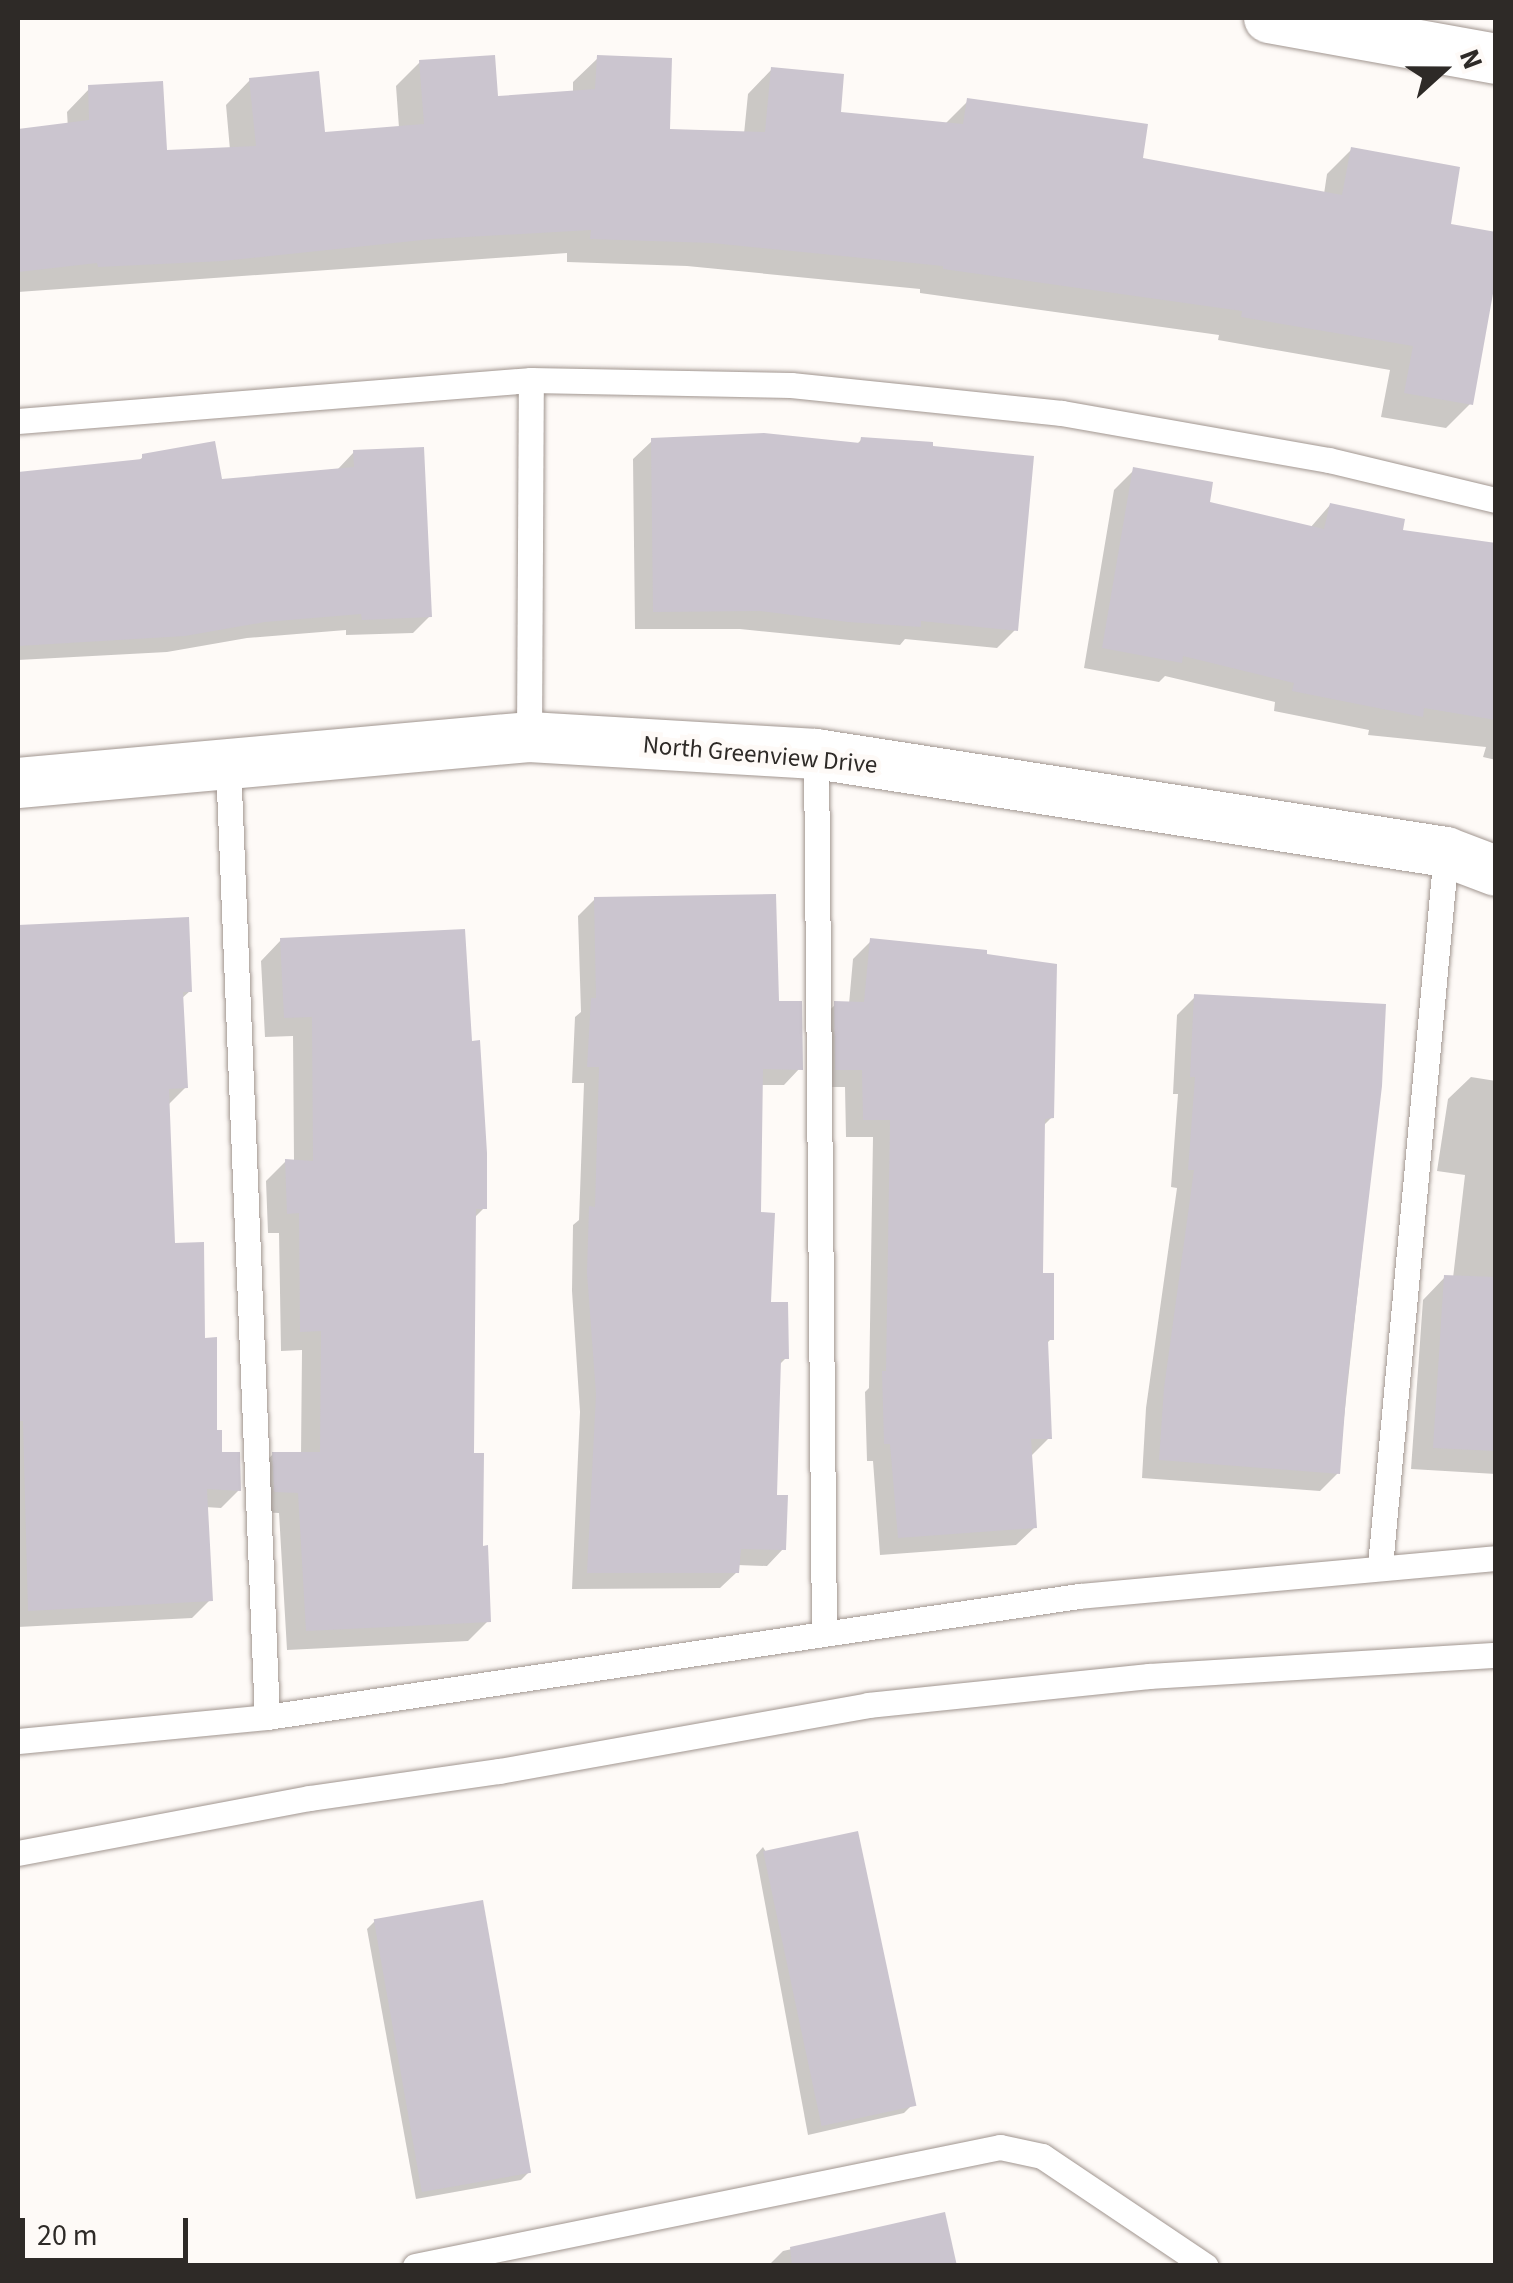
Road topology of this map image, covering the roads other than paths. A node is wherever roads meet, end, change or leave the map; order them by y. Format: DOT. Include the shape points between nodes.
graph roads {
  1 [pos="1270,18"];
  2 [pos="1496,59"];
  3 [pos="531,380"];
  4 [pos="18,421"];
  5 [pos="1496,500"];
  6 [pos="529,737"];
  7 [pos="816,754"];
  8 [pos="228,764"];
  9 [pos="18,783"];
  10 [pos="1446,852"];
  11 [pos="1496,871"];
  12 [pos="1496,1558"];
  13 [pos="1380,1566"];
  14 [pos="824,1632"];
  15 [pos="1496,1656"];
  16 [pos="268,1718"];
  17 [pos="18,1740"];
  18 [pos="18,1853"];
  19 [pos="415,2266"];
  20 [pos="1206,2266"];
  1 -- 2 [label="street"];
  3 -- 4 [label="lane"];
  3 -- 5 [label="lane" via="791,385 1062,413 1329,460"];
  3 -- 6 [label="lane"];
  6 -- 7 [label="street, North Greenview Drive"];
  6 -- 8 [label="street, North Greenview Drive"];
  7 -- 10 [label="street, North Greenview Drive"];
  7 -- 14 [label="lane"];
  8 -- 9 [label="street, North Greenview Drive"];
  8 -- 16 [label="lane"];
  10 -- 11 [label="street, North Greenview Drive"];
  10 -- 13 [label="lane"];
  12 -- 13 [label="lane"];
  13 -- 14 [label="lane" via="1079,1596"];
  14 -- 16 [label="lane"];
  15 -- 18 [label="lane" via="1149,1676 868,1704"];
  16 -- 17 [label="lane"];
  19 -- 20 [label="lane" via="1000,2147 1042,2156"];
}
